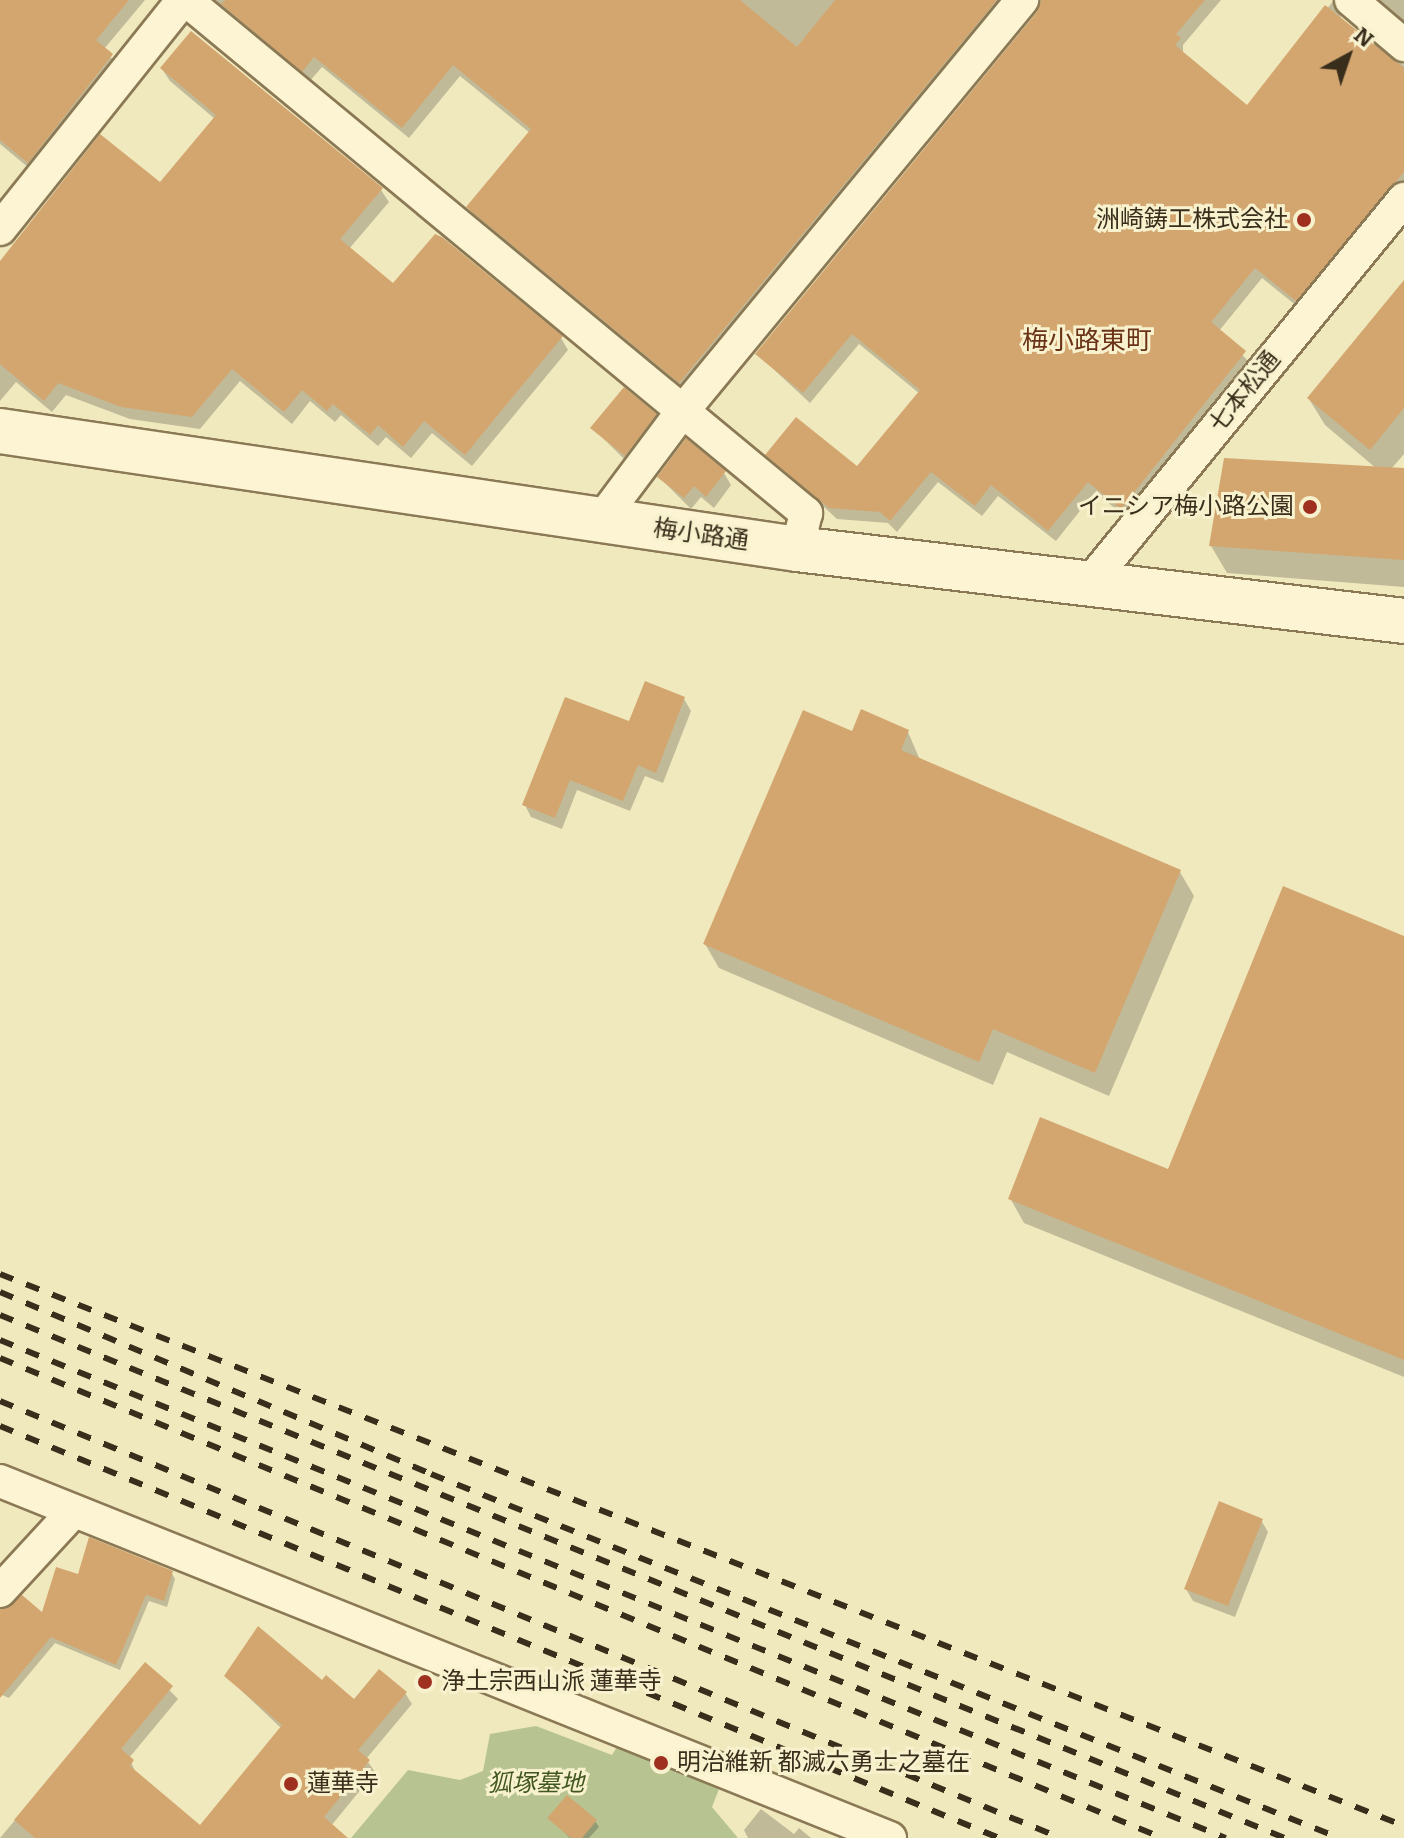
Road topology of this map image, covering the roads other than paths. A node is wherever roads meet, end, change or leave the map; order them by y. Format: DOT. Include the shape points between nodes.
graph roads {
  1 [pos="1022,0"];
  2 [pos="1351,0"];
  3 [pos="191,2"];
  4 [pos="1404,45"];
  5 [pos="1404,199"];
  6 [pos="0,229"];
  7 [pos="681,413"];
  8 [pos="0,431"];
  9 [pos="601,520"];
  10 [pos="797,549"];
  11 [pos="1086,587"];
  12 [pos="1404,621"];
  13 [pos="0,1481"];
  14 [pos="72,1513"];
  15 [pos="0,1591"];
  16 [pos="890,1838"];
  1 -- 7 [label="street"];
  2 -- 4 [label="street"];
  3 -- 6 [label="street"];
  3 -- 7 [label="street"];
  5 -- 11 [label="street, 七本松通"];
  7 -- 9 [label="street"];
  7 -- 10 [label="street" via="806,513"];
  8 -- 9 [label="street, 梅小路通"];
  9 -- 10 [label="street, 梅小路通"];
  10 -- 11 [label="street, 梅小路通"];
  11 -- 12 [label="street, 梅小路通"];
  13 -- 14 [label="street"];
  14 -- 15 [label="street"];
  14 -- 16 [label="street"];
}
